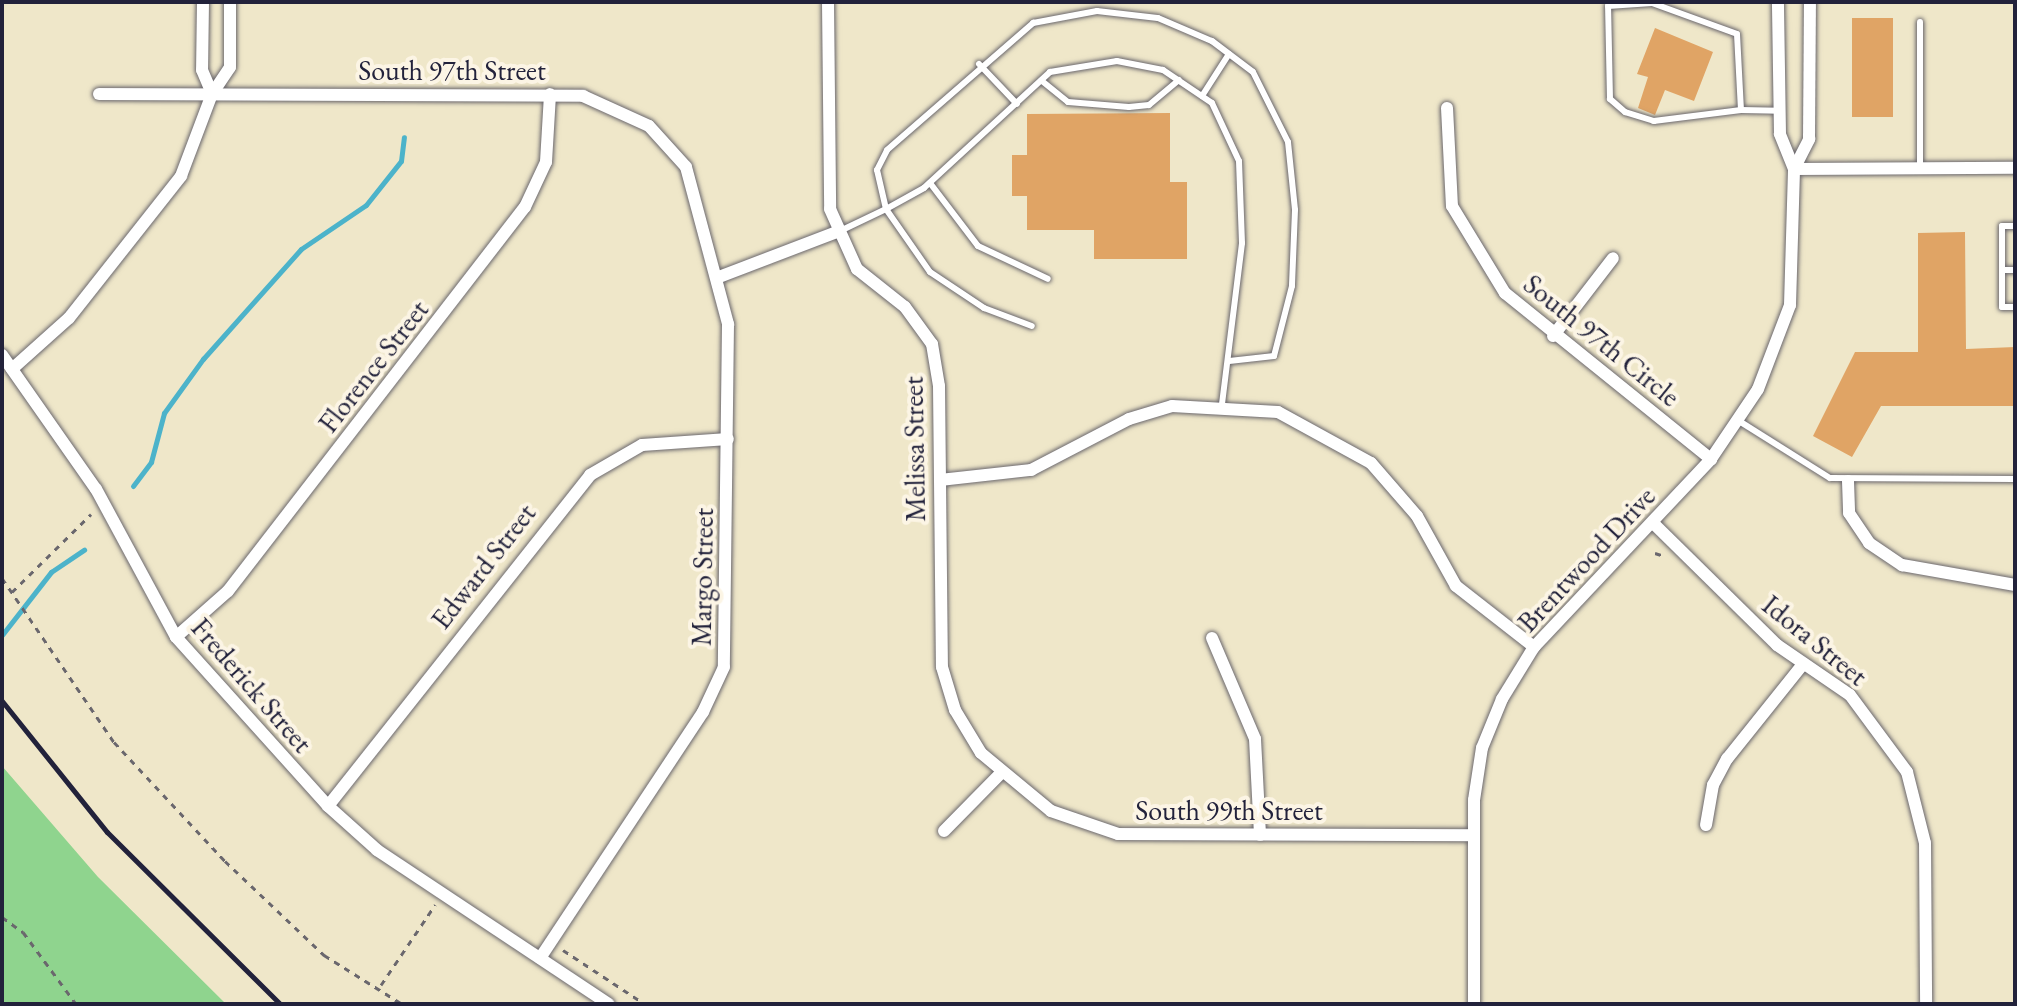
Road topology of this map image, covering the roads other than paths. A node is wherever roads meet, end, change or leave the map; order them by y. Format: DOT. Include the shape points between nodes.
graph roads {
  1 [pos="203,2"];
  2 [pos="230,2"];
  3 [pos="828,2"];
  4 [pos="1778,2"];
  5 [pos="1810,2"];
  6 [pos="1920,22"];
  7 [pos="1229,54"];
  8 [pos="979,64"];
  9 [pos="1179,80"];
  10 [pos="1042,81"];
  11 [pos="99,94"];
  12 [pos="212,94"];
  13 [pos="550,94"];
  14 [pos="1202,96"];
  15 [pos="1017,104"];
  16 [pos="1447,108"];
  17 [pos="1741,110"];
  18 [pos="1780,111"];
  19 [pos="675,152"];
  20 [pos="1920,168"];
  21 [pos="2015,168"];
  22 [pos="1794,169"];
  23 [pos="930,183"];
  24 [pos="886,209"];
  25 [pos="2015,226"];
  26 [pos="837,232"];
  27 [pos="1613,258"];
  28 [pos="2002,270"];
  29 [pos="2015,270"];
  30 [pos="719,277"];
  31 [pos="1048,279"];
  32 [pos="2015,307"];
  33 [pos="1032,326"];
  34 [pos="1553,336"];
  35 [pos="2,355"];
  36 [pos="1229,361"];
  37 [pos="12,369"];
  38 [pos="1222,404"];
  39 [pos="1739,421"];
  40 [pos="728,439"];
  41 [pos="1711,459"];
  42 [pos="2015,479"];
  43 [pos="940,480"];
  44 [pos="1848,481"];
  45 [pos="1653,523"];
  46 [pos="2015,585"];
  47 [pos="176,637"];
  48 [pos="1212,638"];
  49 [pos="1534,647"];
  50 [pos="1803,664"];
  51 [pos="1000,774"];
  52 [pos="328,806"];
  53 [pos="1706,825"];
  54 [pos="944,831"];
  55 [pos="1260,835"];
  56 [pos="1474,835"];
  57 [pos="540,958"];
  58 [pos="609,1004"];
  59 [pos="1474,1004"];
  60 [pos="1926,1004"];
  1 -- 12 [label="street" via="202,70"];
  2 -- 12 [label="street" via="230,67"];
  3 -- 26 [label="street, Melissa Street" via="827,177"];
  4 -- 18 [label="street, Brentwood Drive"];
  5 -- 22 [label="street, Brentwood Drive" via="1809,139"];
  6 -- 20 [label="lane"];
  7 -- 8 [label="lane" via="1158,18 1097,11 1033,23"];
  7 -- 14 [label="lane"];
  7 -- 36 [label="lane" via="1253,72 1288,142 1295,210 1292,286 1274,356"];
  8 -- 15 [label="lane"];
  8 -- 24 [label="lane" via="887,150 877,170"];
  9 -- 10 [label="lane" via="1117,61 1050,72"];
  9 -- 10 [label="lane" via="1149,105 1129,107 1068,102"];
  9 -- 14 [label="lane"];
  10 -- 15 [label="lane"];
  11 -- 12 [label="street"];
  12 -- 13 [label="street, South 97th Street"];
  12 -- 37 [label="street" via="197,146 163,202 69,318"];
  13 -- 19 [label="street, South 97th Street" via="621,108"];
  13 -- 47 [label="street, Florence Street" via="546,162 525,207 228,591"];
  14 -- 36 [label="lane" via="1239,161 1242,243"];
  15 -- 23 [label="lane"];
  16 -- 34 [label="street, South 97th Circle" via="1448,180 1459,225 1505,293"];
  17 -- 17 [label="lane" via="1737,34 1652,3 1608,6 1610,99 1625,112 1654,121 1722,118"];
  17 -- 18 [label="lane"];
  18 -- 22 [label="street, Brentwood Drive"];
  19 -- 30 [label="street, Margo Street" via="695,186"];
  20 -- 21 [label="street"];
  20 -- 22 [label="street"];
  22 -- 39 [label="street, Brentwood Drive" via="1790,305"];
  23 -- 24 [label="lane"];
  23 -- 31 [label="lane" via="978,246"];
  24 -- 26 [label="lane"];
  24 -- 33 [label="lane" via="930,272 984,308"];
  25 -- 28 [label="lane" via="2002,226"];
  26 -- 30 [label="street"];
  26 -- 43 [label="street, Melissa Street" via="857,269 905,307 932,344"];
  27 -- 34 [label="street"];
  28 -- 29 [label="lane"];
  28 -- 32 [label="lane" via="2002,307"];
  30 -- 40 [label="street, Margo Street" via="728,324"];
  34 -- 41 [label="street, South 97th Circle"];
  35 -- 37 [label="street, Frederick Street"];
  36 -- 38 [label="lane"];
  37 -- 47 [label="street, Frederick Street" via="104,504"];
  38 -- 43 [label="street" via="1149,411 1031,470"];
  38 -- 49 [label="street" via="1288,415 1355,450 1402,494 1456,586"];
  39 -- 41 [label="street, Brentwood Drive"];
  39 -- 44 [label="lane" via="1818,474"];
  40 -- 52 [label="street, Edward Street" via="642,445 590,475"];
  40 -- 57 [label="street, Margo Street" via="727,646 719,683"];
  41 -- 45 [label="street, Brentwood Drive"];
  42 -- 44 [label="lane"];
  43 -- 51 [label="street, Melissa Street" via="942,667 967,734"];
  44 -- 46 [label="street" via="1849,513 1869,543 1902,565"];
  45 -- 49 [label="street, Brentwood Drive"];
  45 -- 50 [label="street, Idora Street"];
  47 -- 52 [label="street, Frederick Street"];
  48 -- 55 [label="street" via="1255,739"];
  49 -- 56 [label="street, Brentwood Drive" via="1482,748"];
  50 -- 53 [label="street" via="1727,759 1713,785"];
  50 -- 60 [label="street, Idora Street" via="1867,715 1915,794 1925,843"];
  51 -- 54 [label="street"];
  51 -- 55 [label="street, South 99th Street" via="1051,811 1095,829"];
  52 -- 57 [label="street, Frederick Street" via="442,894"];
  55 -- 56 [label="street, South 99th Street"];
  56 -- 59 [label="street, Brentwood Drive"];
  57 -- 58 [label="street, Frederick Street"];
}
